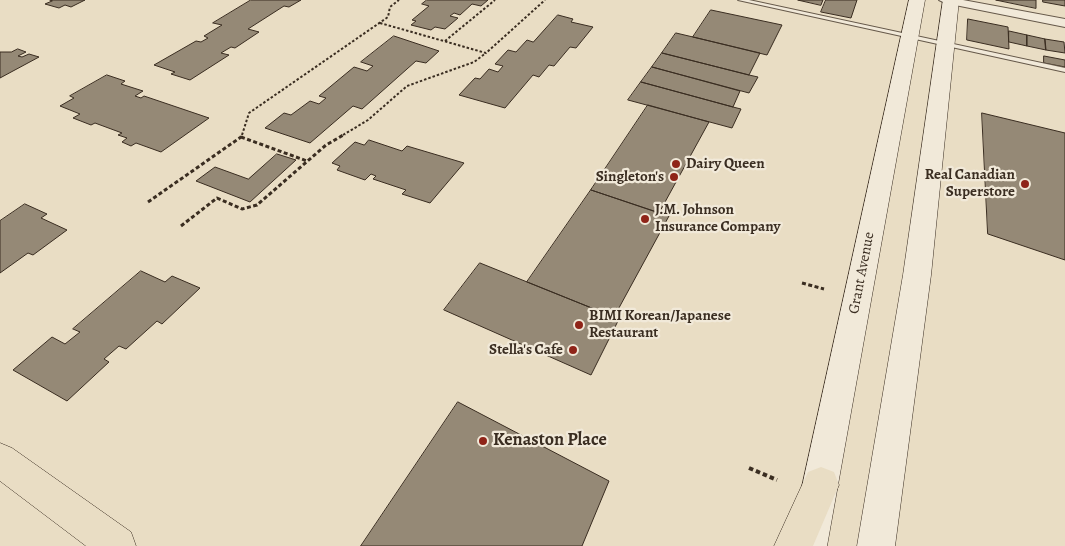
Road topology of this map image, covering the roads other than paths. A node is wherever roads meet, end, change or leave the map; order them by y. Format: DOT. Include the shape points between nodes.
graph roads {
  1 [pos="741,0"];
  2 [pos="917,0"];
  3 [pos="949,0"];
  4 [pos="1065,23"];
  5 [pos="910,36"];
  6 [pos="946,44"];
  7 [pos="1065,70"];
  8 [pos="0,460"];
  9 [pos="821,485"];
  10 [pos="117,546"];
  11 [pos="793,546"];
  12 [pos="808,546"];
  13 [pos="876,546"];
  1 -- 5 [label="lane"];
  2 -- 5 [label="main road, Grant Avenue"];
  3 -- 4 [label="street"];
  3 -- 6 [label="main road"];
  5 -- 6 [label="lane"];
  5 -- 9 [label="main road, Grant Avenue"];
  6 -- 7 [label="lane"];
  6 -- 13 [label="main road" via="917,275"];
  8 -- 10 [label="main road"];
  9 -- 11 [label="main road"];
  9 -- 12 [label="main road, Grant Avenue"];
}
